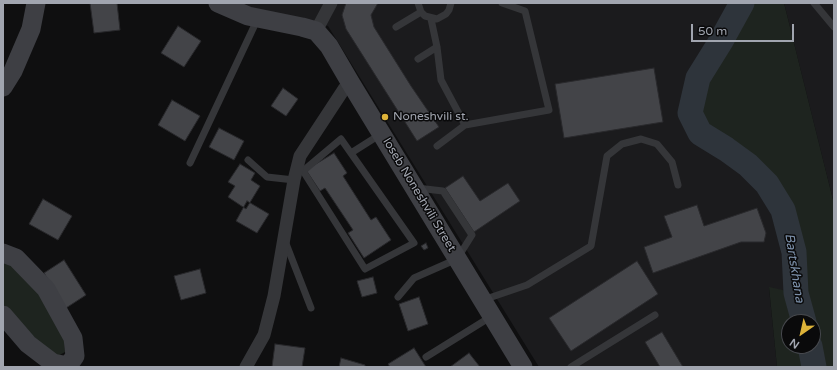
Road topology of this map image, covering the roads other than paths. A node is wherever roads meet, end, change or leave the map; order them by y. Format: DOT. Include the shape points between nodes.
graph roads {
  1 [pos="36,3"];
  2 [pos="218,3"];
  3 [pos="331,3"];
  4 [pos="418,3"];
  5 [pos="451,3"];
  6 [pos="502,3"];
  7 [pos="814,3"];
  8 [pos="421,12"];
  9 [pos="258,18"];
  10 [pos="431,19"];
  11 [pos="396,27"];
  12 [pos="834,27"];
  13 [pos="316,31"];
  14 [pos="437,47"];
  15 [pos="418,59"];
  16 [pos="350,82"];
  17 [pos="3,87"];
  18 [pos="465,125"];
  19 [pos="381,133"];
  20 [pos="437,146"];
  21 [pos="351,153"];
  22 [pos="248,160"];
  23 [pos="190,163"];
  24 [pos="294,180"];
  25 [pos="678,185"];
  26 [pos="284,237"];
  27 [pos="3,253"];
  28 [pos="457,259"];
  29 [pos="398,297"];
  30 [pos="482,300"];
  31 [pos="311,308"];
  32 [pos="3,315"];
  33 [pos="492,316"];
  34 [pos="655,316"];
  35 [pos="426,357"];
  36 [pos="69,366"];
  37 [pos="246,367"];
  38 [pos="523,367"];
  39 [pos="571,367"];
  1 -- 17 [label="street" via="31,29 13,71"];
  2 -- 9 [label="street"];
  3 -- 13 [label="street"];
  4 -- 8 [label="lane"];
  5 -- 10 [label="lane" via="446,14"];
  6 -- 18 [label="lane" via="525,11 548,110"];
  7 -- 12 [label="lane"];
  8 -- 10 [label="lane"];
  8 -- 11 [label="lane"];
  9 -- 13 [label="street"];
  9 -- 23 [label="lane"];
  10 -- 14 [label="lane"];
  13 -- 16 [label="street, Ioseb Noneshvili Street" via="329,46"];
  14 -- 15 [label="lane"];
  14 -- 18 [label="lane" via="441,80"];
  16 -- 19 [label="street, Ioseb Noneshvili Street"];
  16 -- 24 [label="street" via="300,156"];
  18 -- 20 [label="lane"];
  19 -- 21 [label="lane"];
  19 -- 28 [label="street, Ioseb Noneshvili Street"];
  21 -- 21 [label="lane" via="341,139 303,171 365,269 414,243"];
  22 -- 24 [label="lane" via="267,177"];
  24 -- 26 [label="street"];
  25 -- 30 [label="lane" via="672,162 657,144 640,139 622,144 607,156 591,246 527,285"];
  26 -- 31 [label="lane"];
  26 -- 37 [label="street" via="264,335"];
  27 -- 36 [label="street" via="16,258 46,289 73,338 74,356"];
  28 -- 29 [label="lane" via="414,278"];
  28 -- 30 [label="street, Ioseb Noneshvili Street"];
  30 -- 33 [label="street, Ioseb Noneshvili Street"];
  32 -- 36 [label="street" via="28,344 53,363"];
  33 -- 35 [label="lane"];
  33 -- 38 [label="street, Ioseb Noneshvili Street"];
  34 -- 39 [label="lane"];
}
